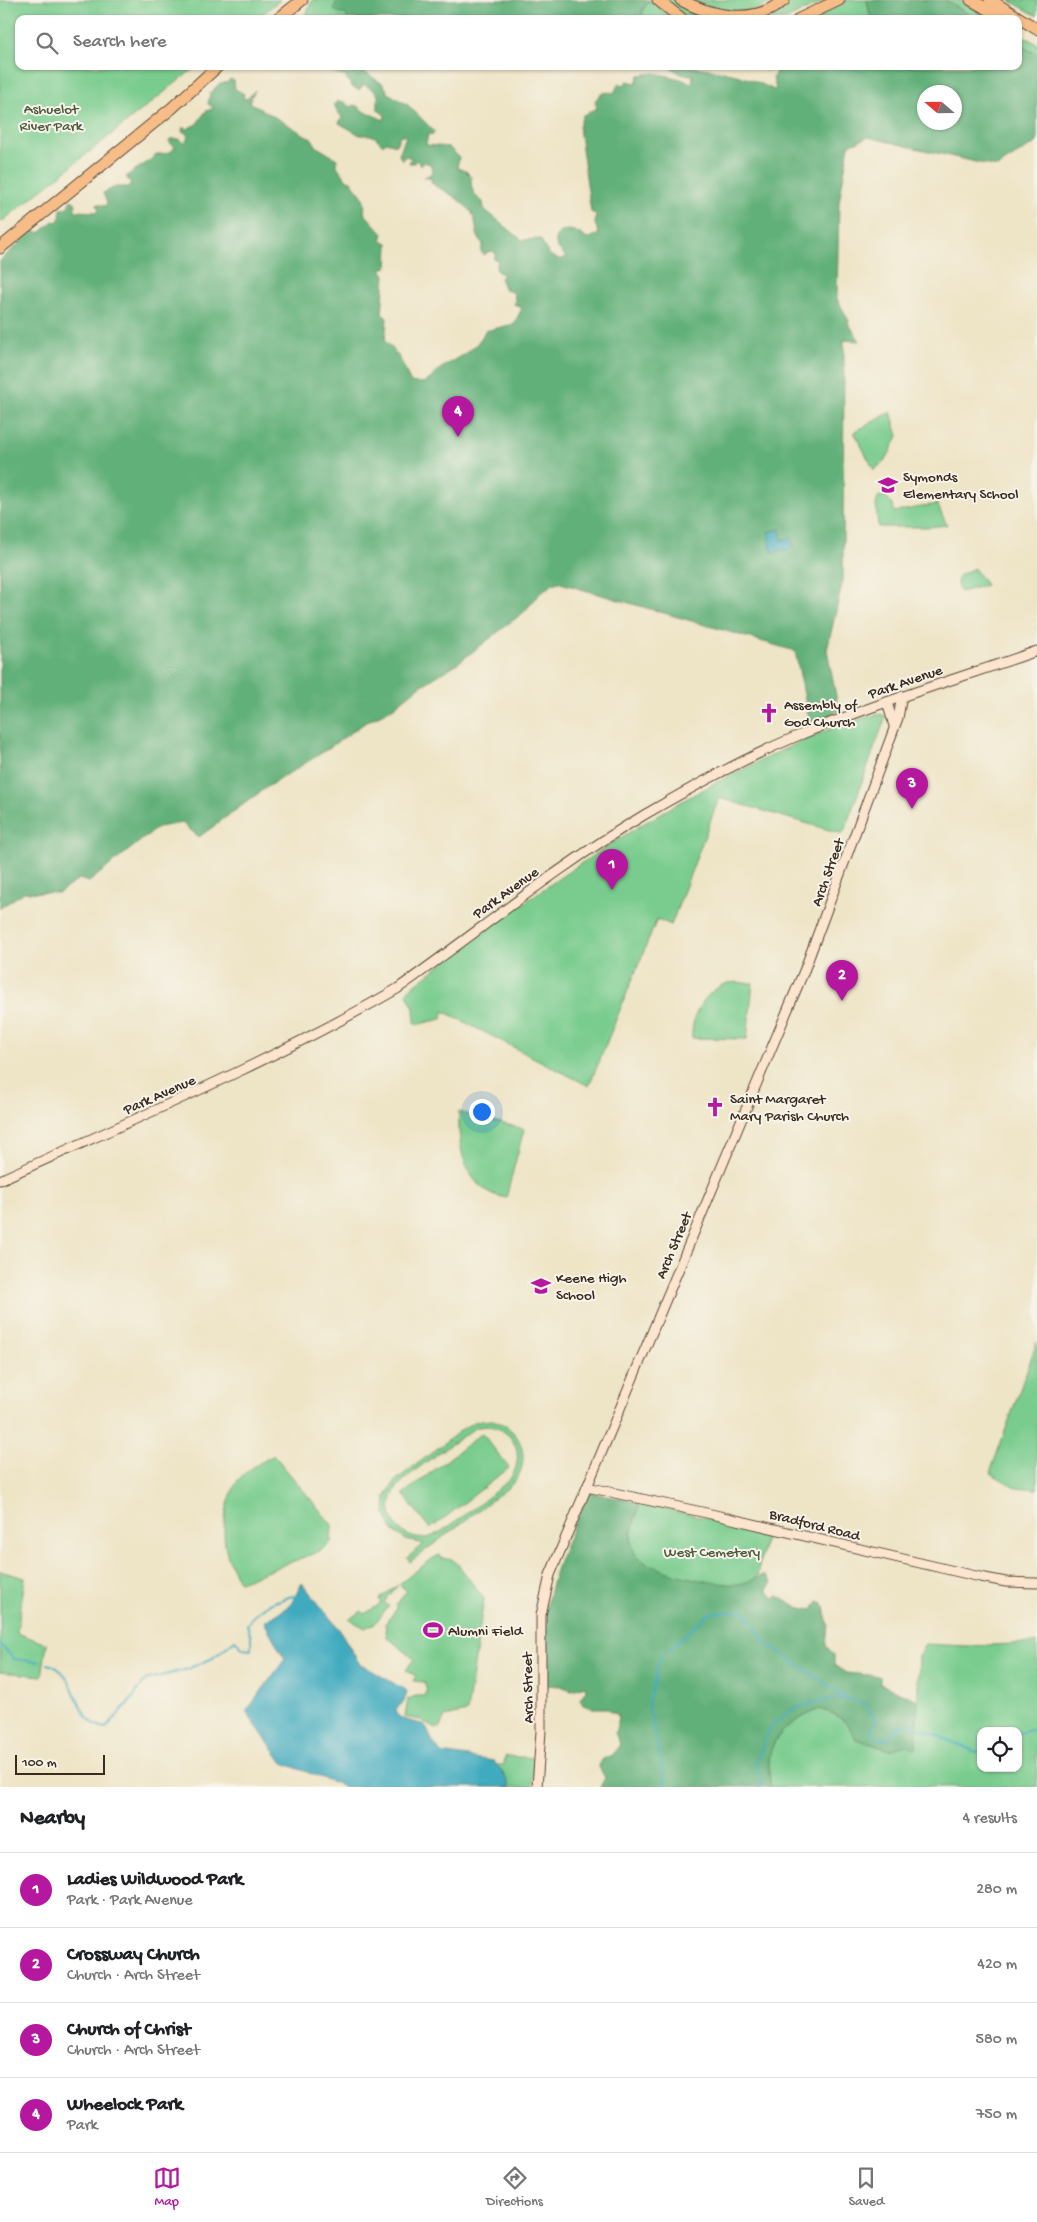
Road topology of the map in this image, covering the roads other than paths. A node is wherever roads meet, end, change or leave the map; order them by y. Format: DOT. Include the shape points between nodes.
graph roads {
  1 [pos="292,0"];
  2 [pos="302,0"];
  3 [pos="658,0"];
  4 [pos="681,0"];
  5 [pos="784,0"];
  6 [pos="839,0"];
  7 [pos="971,0"];
  8 [pos="990,0"];
  9 [pos="275,15"];
  10 [pos="283,15"];
  11 [pos="677,15"];
  12 [pos="732,15"];
  13 [pos="749,15"];
  14 [pos="807,15"];
  15 [pos="999,15"];
  16 [pos="1014,15"];
  17 [pos="1022,20"];
  18 [pos="1022,27"];
  19 [pos="1037,29"];
  20 [pos="1037,35"];
  21 [pos="214,70"];
  22 [pos="0,248"];
  23 [pos="1037,651"];
  24 [pos="902,696"];
  25 [pos="887,702"];
  26 [pos="894,726"];
  27 [pos="0,1180"];
  28 [pos="587,1487"];
  29 [pos="1037,1583"];
  30 [pos="537,1787"];
  1 -- 9 [label="highway"];
  2 -- 10 [label="highway"];
  3 -- 11 [label="highway"];
  4 -- 12 [label="highway" via="711,13"];
  5 -- 13 [label="highway" via="766,12"];
  6 -- 14 [label="highway"];
  7 -- 15 [label="highway"];
  8 -- 16 [label="highway"];
  17 -- 19 [label="highway"];
  18 -- 20 [label="highway"];
  21 -- 22 [label="highway" via="172,108"];
  23 -- 24 [label="street, Park Avenue"];
  24 -- 25 [label="street, Park Avenue"];
  24 -- 26 [label="street, Arch Street"];
  25 -- 26 [label="street"];
  25 -- 27 [label="street, Park Avenue" via="794,738 645,814 564,866 377,1001 190,1096"];
  26 -- 28 [label="street, Arch Street" via="808,962"];
  28 -- 29 [label="street, Bradford Road" via="980,1578"];
  28 -- 30 [label="street, Arch Street" via="550,1575 542,1603"];
}
